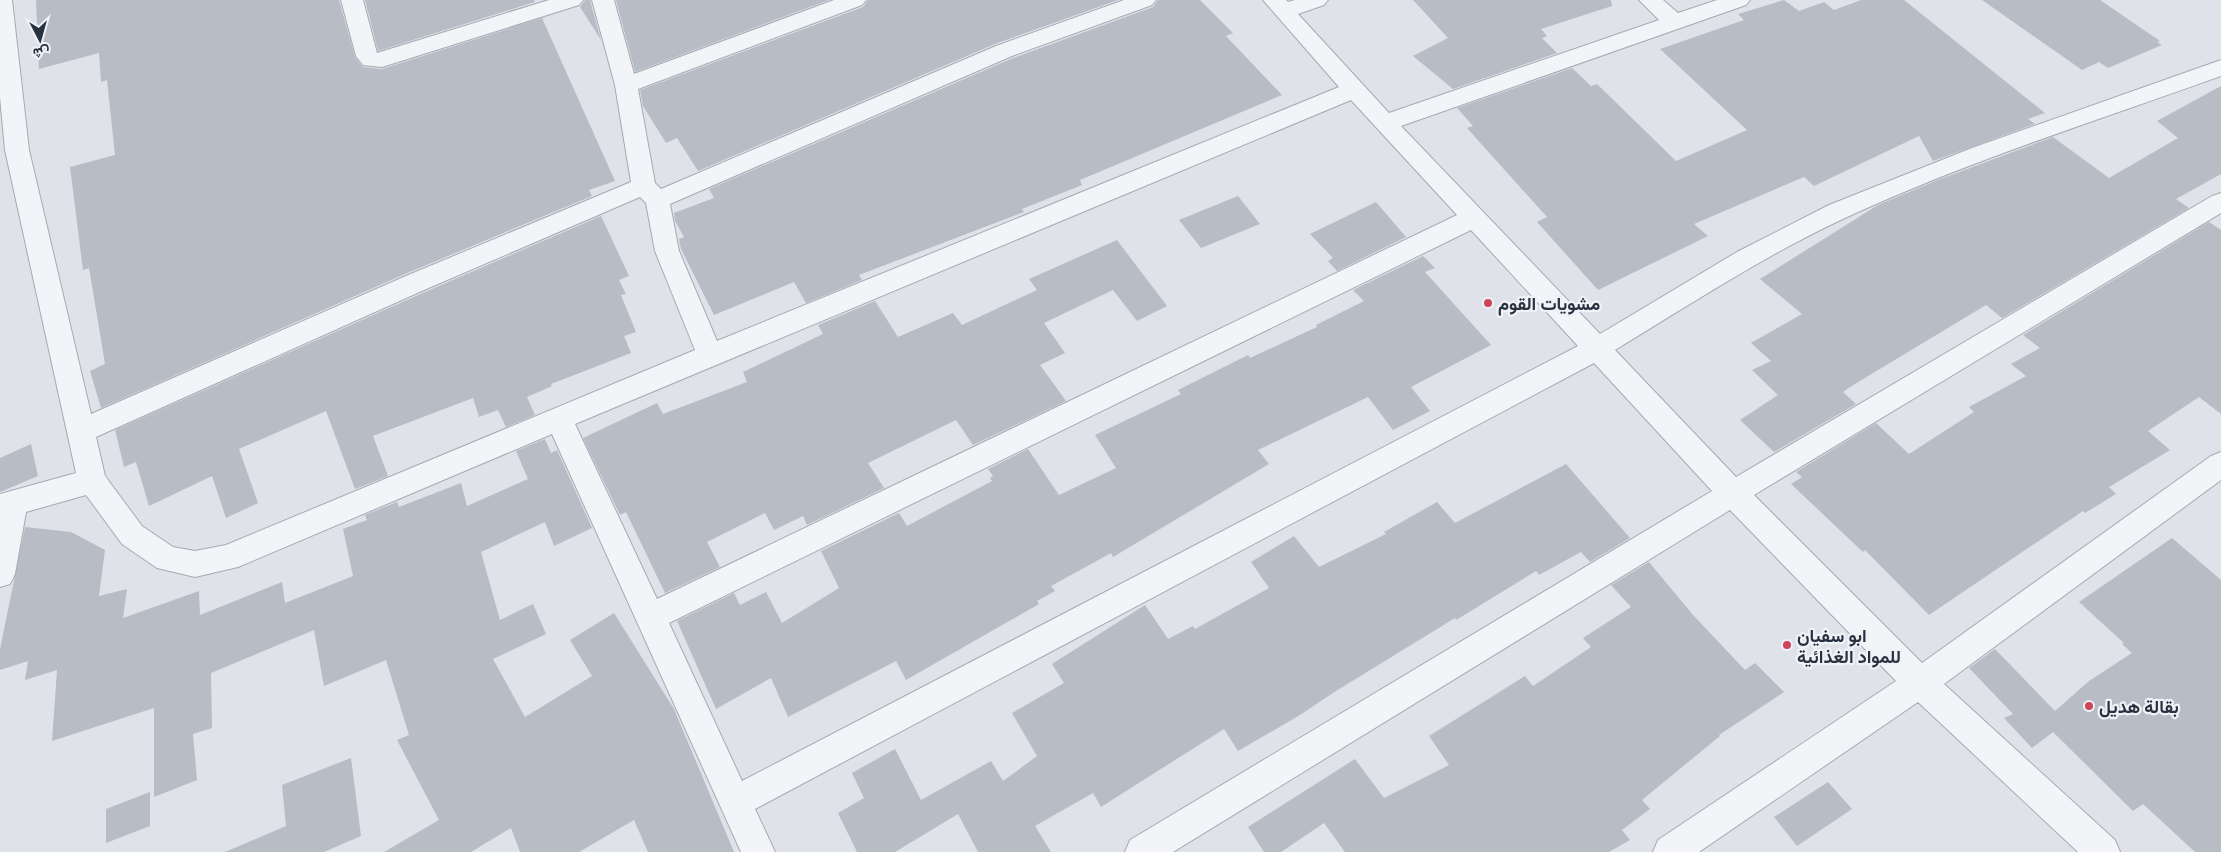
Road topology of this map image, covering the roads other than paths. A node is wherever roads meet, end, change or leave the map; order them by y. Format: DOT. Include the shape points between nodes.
graph roads {
  1 [pos="1,0"];
  2 [pos="352,0"];
  3 [pos="572,0"];
  4 [pos="603,0"];
  5 [pos="855,0"];
  6 [pos="1145,0"];
  7 [pos="1317,0"];
  8 [pos="1650,0"];
  9 [pos="1739,0"];
  10 [pos="1279,5"];
  11 [pos="1675,22"];
  12 [pos="2221,68"];
  13 [pos="626,85"];
  14 [pos="1354,89"];
  15 [pos="1385,123"];
  16 [pos="651,193"];
  17 [pos="2221,202"];
  18 [pos="1474,218"];
  19 [pos="1598,348"];
  20 [pos="710,355"];
  21 [pos="560,420"];
  22 [pos="81,431"];
  23 [pos="2221,464"];
  24 [pos="92,481"];
  25 [pos="1733,493"];
  26 [pos="7,505"];
  27 [pos="0,574"];
  28 [pos="651,617"];
  29 [pos="1920,683"];
  30 [pos="735,802"];
  31 [pos="758,852"];
  32 [pos="1142,852"];
  33 [pos="1670,852"];
  34 [pos="2103,852"];
  1 -- 22 [label="street" via="17,150"];
  2 -- 3 [label="street" via="367,56 371,60 382,60"];
  4 -- 13 [label="street"];
  5 -- 13 [label="street"];
  6 -- 16 [label="street" via="1004,51"];
  7 -- 10 [label="street"];
  8 -- 11 [label="street"];
  9 -- 11 [label="street"];
  10 -- 14 [label="street"];
  11 -- 15 [label="street"];
  12 -- 19 [label="street" via="1952,165 1838,212 1733,264"];
  13 -- 16 [label="street"];
  14 -- 15 [label="street"];
  14 -- 20 [label="street"];
  15 -- 18 [label="street"];
  16 -- 20 [label="street" via="667,251"];
  16 -- 22 [label="street" via="424,279"];
  17 -- 25 [label="street"];
  18 -- 19 [label="street"];
  18 -- 28 [label="street"];
  19 -- 25 [label="street"];
  19 -- 30 [label="street"];
  20 -- 21 [label="street"];
  21 -- 24 [label="street" via="228,558 196,564 167,559 132,535"];
  21 -- 28 [label="street"];
  22 -- 24 [label="street"];
  23 -- 29 [label="street"];
  24 -- 26 [label="street"];
  25 -- 29 [label="street"];
  25 -- 32 [label="street"];
  26 -- 27 [label="street"];
  28 -- 30 [label="street"];
  29 -- 33 [label="street"];
  29 -- 34 [label="street"];
  30 -- 31 [label="street"];
}
